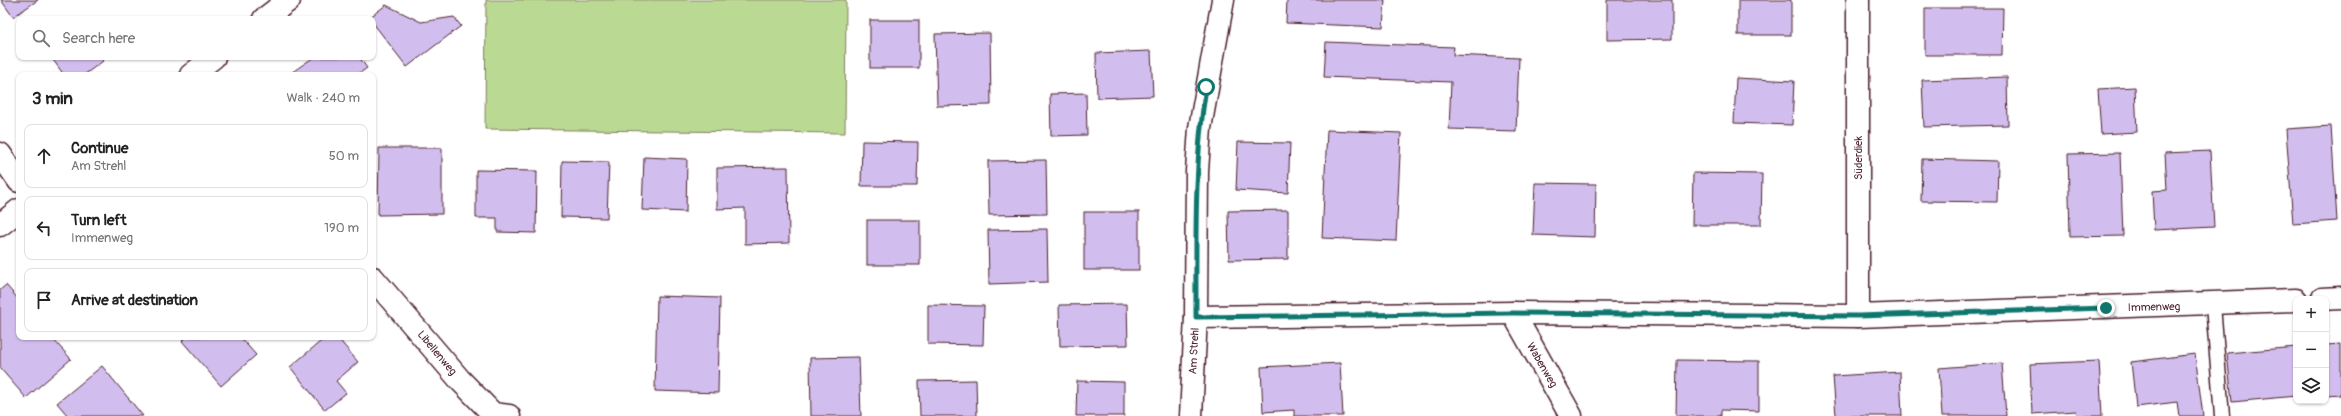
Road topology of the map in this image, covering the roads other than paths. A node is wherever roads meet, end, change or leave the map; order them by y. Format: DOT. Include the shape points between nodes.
graph roads {
  1 [pos="290,0"];
  2 [pos="1223,0"];
  3 [pos="1858,0"];
  4 [pos="268,16"];
  5 [pos="211,60"];
  6 [pos="198,72"];
  7 [pos="0,154"];
  8 [pos="16,177"];
  9 [pos="16,212"];
  10 [pos="0,225"];
  11 [pos="376,282"];
  12 [pos="2341,298"];
  13 [pos="2329,299"];
  14 [pos="2293,300"];
  15 [pos="2213,305"];
  16 [pos="1513,313"];
  17 [pos="1858,316"];
  18 [pos="1196,317"];
  19 [pos="509,416"];
  20 [pos="1191,416"];
  21 [pos="1571,416"];
  22 [pos="2222,416"];
  1 -- 4 [label="street"];
  2 -- 18 [label="street, Am Strehl" via="1200,128 1197,171"];
  3 -- 17 [label="street, Süderdiek"];
  5 -- 6 [label="street"];
  7 -- 8 [label="street"];
  9 -- 10 [label="street"];
  11 -- 19 [label="street, Libellenweg" via="460,380 493,414"];
  12 -- 13 [label="street"];
  14 -- 15 [label="street, Immenweg"];
  15 -- 17 [label="street, Immenweg"];
  15 -- 22 [label="lane"];
  16 -- 17 [label="street, Immenweg"];
  16 -- 18 [label="street, Immenweg"];
  16 -- 21 [label="street, Wabenweg"];
  18 -- 20 [label="street, Am Strehl"];
}
